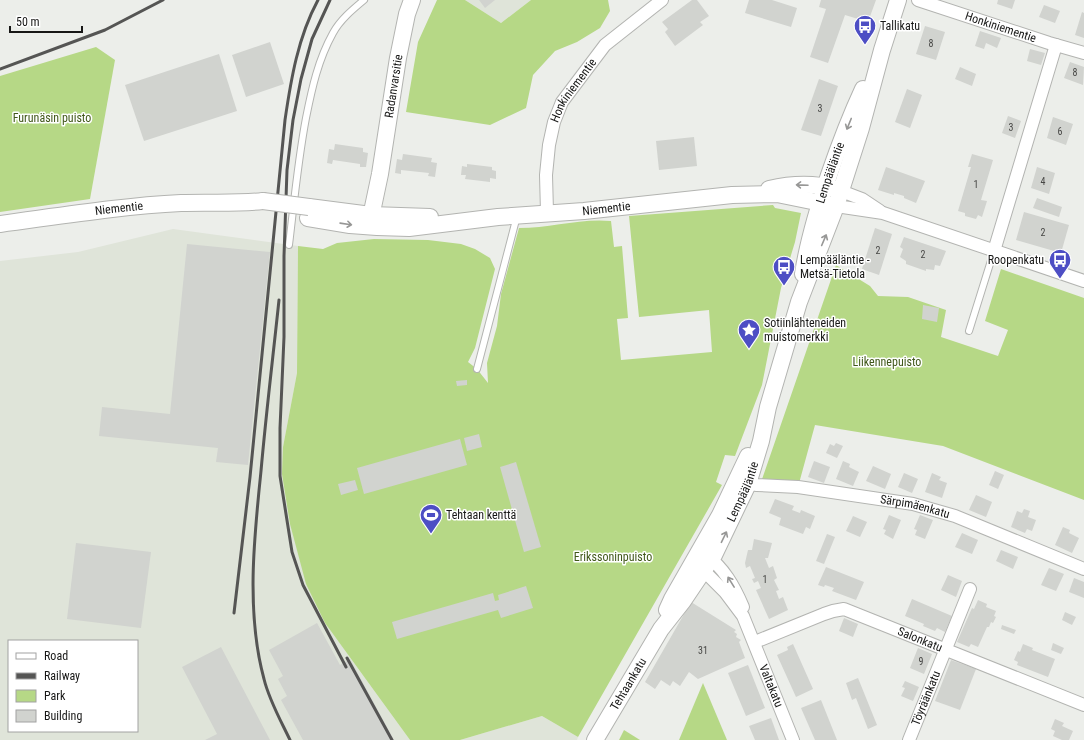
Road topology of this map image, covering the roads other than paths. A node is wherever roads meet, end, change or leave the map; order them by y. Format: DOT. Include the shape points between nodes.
graph roads {
  1 [pos="364,0"];
  2 [pos="412,0"];
  3 [pos="662,0"];
  4 [pos="898,0"];
  5 [pos="918,0"];
  6 [pos="1056,45"];
  7 [pos="1084,53"];
  8 [pos="834,194"];
  9 [pos="743,195"];
  10 [pos="820,202"];
  11 [pos="547,212"];
  12 [pos="517,216"];
  13 [pos="375,221"];
  14 [pos="0,224"];
  15 [pos="289,245"];
  16 [pos="994,250"];
  17 [pos="1084,281"];
  18 [pos="799,302"];
  19 [pos="969,331"];
  20 [pos="477,369"];
  21 [pos="742,482"];
  22 [pos="702,560"];
  23 [pos="1084,569"];
  24 [pos="970,589"];
  25 [pos="752,637"];
  26 [pos="946,650"];
  27 [pos="1084,705"];
  28 [pos="596,740"];
  29 [pos="794,740"];
  30 [pos="909,740"];
  1 -- 15 [label="lane" via="348,13 333,32 312,86 302,141"];
  2 -- 13 [label="main road, Radanvarsitie" via="398,58"];
  3 -- 11 [label="street, Honkiniementie" via="605,45 562,102 549,145 546,175"];
  4 -- 8 [label="main road, Lempääläntie" via="861,128"];
  5 -- 6 [label="street, Honkiniementie"];
  6 -- 7 [label="street, Honkiniementie"];
  6 -- 16 [label="street"];
  8 -- 9 [label="main road, Niementie, one-way" via="789,185"];
  8 -- 10 [label="main road, Niementie"];
  8 -- 16 [label="street" via="862,199 883,213"];
  18 -- 8 [label="main road, Lempääläntie, one-way"];
  9 -- 10 [label="main road, Niementie" via="777,194"];
  9 -- 11 [label="main road, Niementie"];
  10 -- 18 [label="main road, Lempääläntie" via="808,242"];
  11 -- 12 [label="main road, Niementie"];
  12 -- 13 [label="main road, Niementie" via="409,228"];
  12 -- 20 [label="lane"];
  13 -- 14 [label="main road, Niementie, bridge" via="219,202 181,203"];
  16 -- 17 [label="street"];
  16 -- 19 [label="lane"];
  18 -- 21 [label="main road, Lempääläntie" via="761,441"];
  21 -- 22 [label="main road, Lempääläntie" via="722,542"];
  21 -- 23 [label="street, Särpimäenkatu" via="798,487 913,504 955,516"];
  22 -- 25 [label="street, Valtakatu" via="743,616"];
  22 -- 28 [label="main road, Tehtaankatu" via="672,599 661,629"];
  24 -- 26 [label="street, Töyräänkatu"];
  25 -- 26 [label="street, Salonkatu" via="844,609"];
  25 -- 29 [label="street, Valtakatu"];
  26 -- 27 [label="street, Salonkatu"];
  26 -- 30 [label="street, Töyräänkatu"];
}
